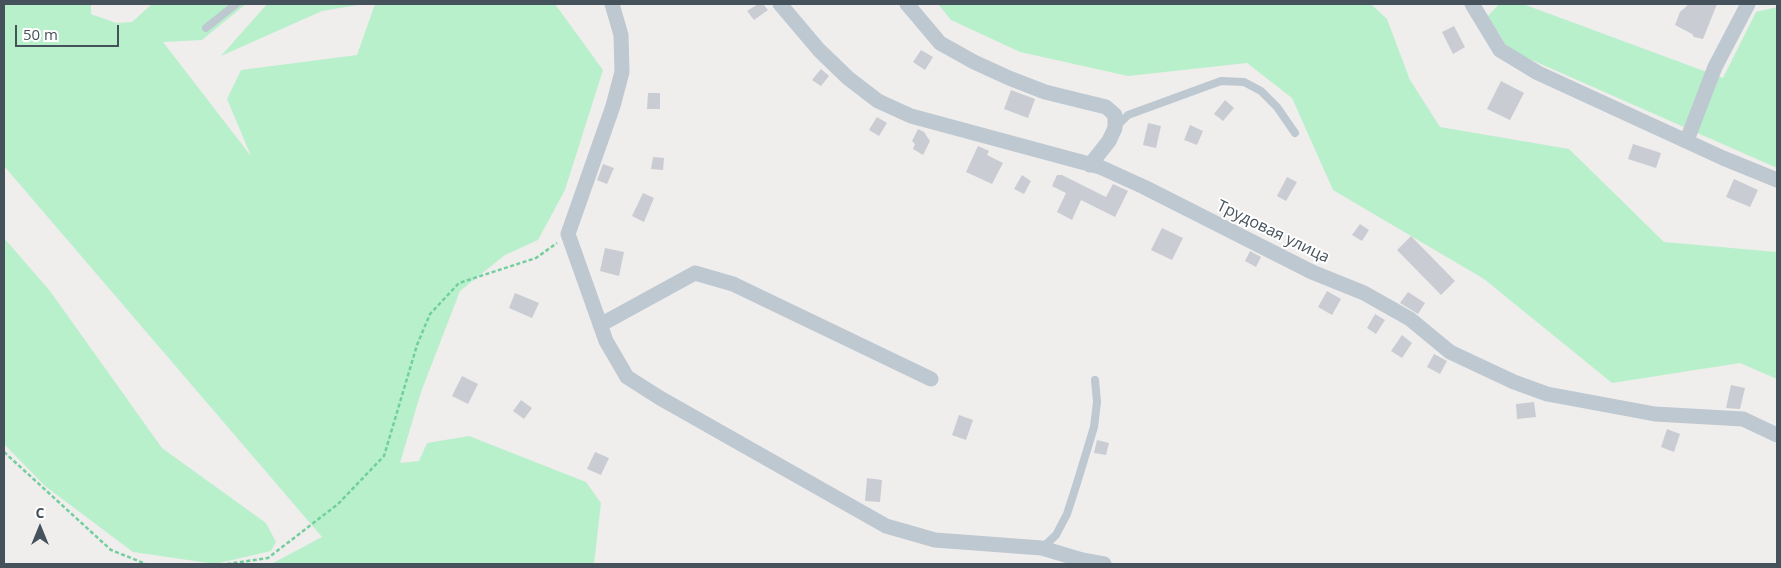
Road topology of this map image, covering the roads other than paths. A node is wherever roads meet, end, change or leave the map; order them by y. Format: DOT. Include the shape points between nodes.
graph roads {
  1 [pos="236,4"];
  2 [pos="612,4"];
  3 [pos="780,4"];
  4 [pos="907,4"];
  5 [pos="1472,4"];
  6 [pos="1748,4"];
  7 [pos="206,28"];
  8 [pos="1115,128"];
  9 [pos="1296,132"];
  10 [pos="1687,140"];
  11 [pos="1090,164"];
  12 [pos="1777,180"];
  13 [pos="600,325"];
  14 [pos="931,379"];
  15 [pos="1095,380"];
  16 [pos="1777,436"];
  17 [pos="1042,548"];
  18 [pos="1104,564"];
  1 -- 7 [label="lane"];
  2 -- 13 [label="street" via="621,35 622,72 568,234"];
  3 -- 11 [label="street, Трудовая улица" via="819,50 848,78 878,100 911,116"];
  4 -- 8 [label="street" via="940,43 1009,78 1045,92 1106,108 1114,115"];
  5 -- 10 [label="street" via="1500,50 1538,73"];
  6 -- 10 [label="street" via="1715,67"];
  8 -- 9 [label="lane" via="1128,115 1221,82 1244,82 1261,91"];
  8 -- 11 [label="street"];
  10 -- 12 [label="street"];
  11 -- 16 [label="street, Трудовая улица" via="1312,272 1364,292 1410,319 1450,352 1514,382 1548,394 1655,414 1744,419"];
  13 -- 14 [label="street" via="695,272 733,284"];
  13 -- 17 [label="street" via="627,377 886,526 935,540"];
  15 -- 17 [label="lane" via="1094,428 1077,483 1056,535"];
  17 -- 18 [label="street"];
}
